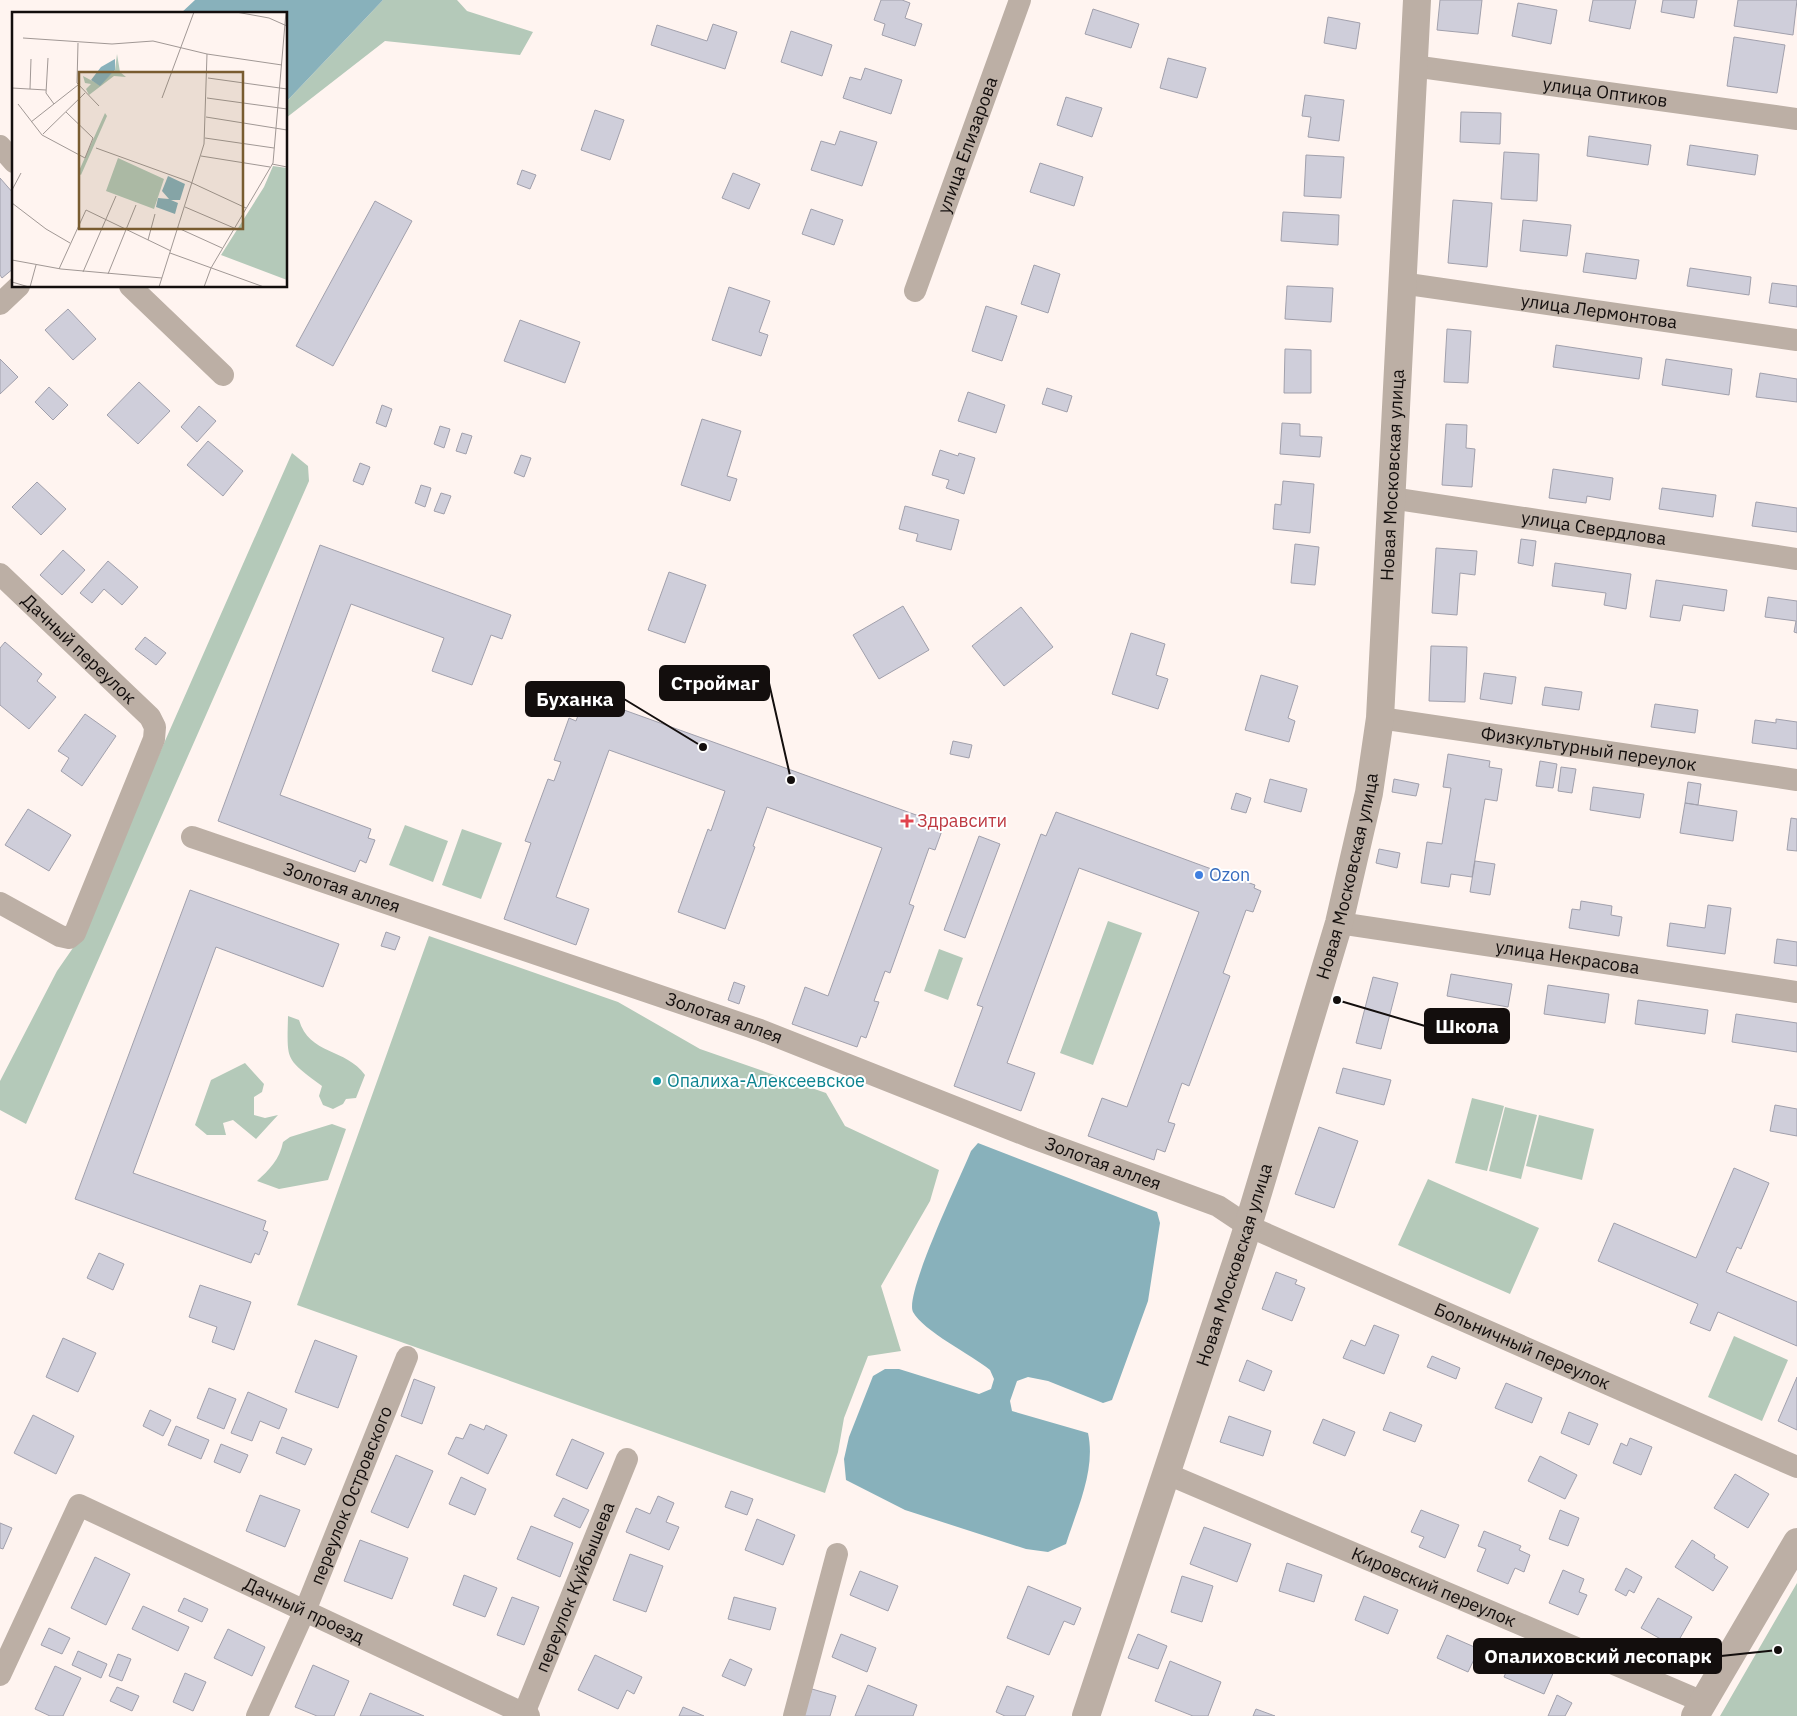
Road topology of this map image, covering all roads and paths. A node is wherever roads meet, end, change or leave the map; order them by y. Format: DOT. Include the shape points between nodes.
graph roads {
  1 [pos="1020,0"];
  2 [pos="1417,0"];
  3 [pos="1413,66"];
  4 [pos="1797,119"];
  5 [pos="0,146"];
  6 [pos="12,160"];
  7 [pos="1401,283"];
  8 [pos="17,288"];
  9 [pos="132,288"];
  10 [pos="915,291"];
  11 [pos="0,304"];
  12 [pos="1797,340"];
  13 [pos="223,375"];
  14 [pos="1391,498"];
  15 [pos="1797,559"];
  16 [pos="0,574"];
  17 [pos="1380,718"];
  18 [pos="1797,780"];
  19 [pos="192,837"];
  20 [pos="0,903"];
  21 [pos="1339,923"];
  22 [pos="1797,992"];
  23 [pos="1248,1226"];
  24 [pos="407,1357"];
  25 [pos="627,1459"];
  26 [pos="1797,1467"];
  27 [pos="1166,1473"];
  28 [pos="1797,1542"];
  29 [pos="837,1554"];
  30 [pos="306,1609"];
  31 [pos="0,1675"];
  32 [pos="1699,1709"];
  33 [pos="1091,1714"];
  34 [pos="525,1715"];
  35 [pos="257,1716"];
  36 [pos="794,1716"];
  1 -- 10 [label="street, улица Елизарова"];
  2 -- 3 [label="street, Новая Московская улица"];
  3 -- 4 [label="street, улица Оптиков"];
  3 -- 7 [label="street, Новая Московская улица"];
  5 -- 6 [label="street"];
  7 -- 12 [label="street, улица Лермонтова"];
  7 -- 14 [label="street, Новая Московская улица"];
  8 -- 11 [label="street"];
  9 -- 13 [label="street"];
  14 -- 15 [label="street, улица Свердлова"];
  14 -- 17 [label="street, Новая Московская улица"];
  16 -- 20 [label="street, Дачный переулок" via="150,717 155,727 154,739 75,933 70,938 60,936"];
  17 -- 18 [label="street, Физкультурный переулок"];
  17 -- 21 [label="street, Новая Московская улица" via="1369,793"];
  19 -- 23 [label="street, Золотая аллея" via="760,1030 1218,1206"];
  21 -- 22 [label="street, улица Некрасова"];
  21 -- 23 [label="street, Новая Московская улица"];
  23 -- 26 [label="street, Больничный переулок"];
  23 -- 27 [label="street, Новая Московская улица"];
  24 -- 30 [label="street, переулок Островского"];
  25 -- 34 [label="street, переулок Куйбышева"];
  27 -- 32 [label="street, Кировский переулок"];
  27 -- 33 [label="street, Новая Московская улица"];
  28 -- 32 [label="street"];
  29 -- 36 [label="street"];
  30 -- 31 [label="street, Дачный проезд" via="80,1505"];
  30 -- 34 [label="street, Дачный проезд"];
  30 -- 35 [label="street, переулок Островского"];
}
